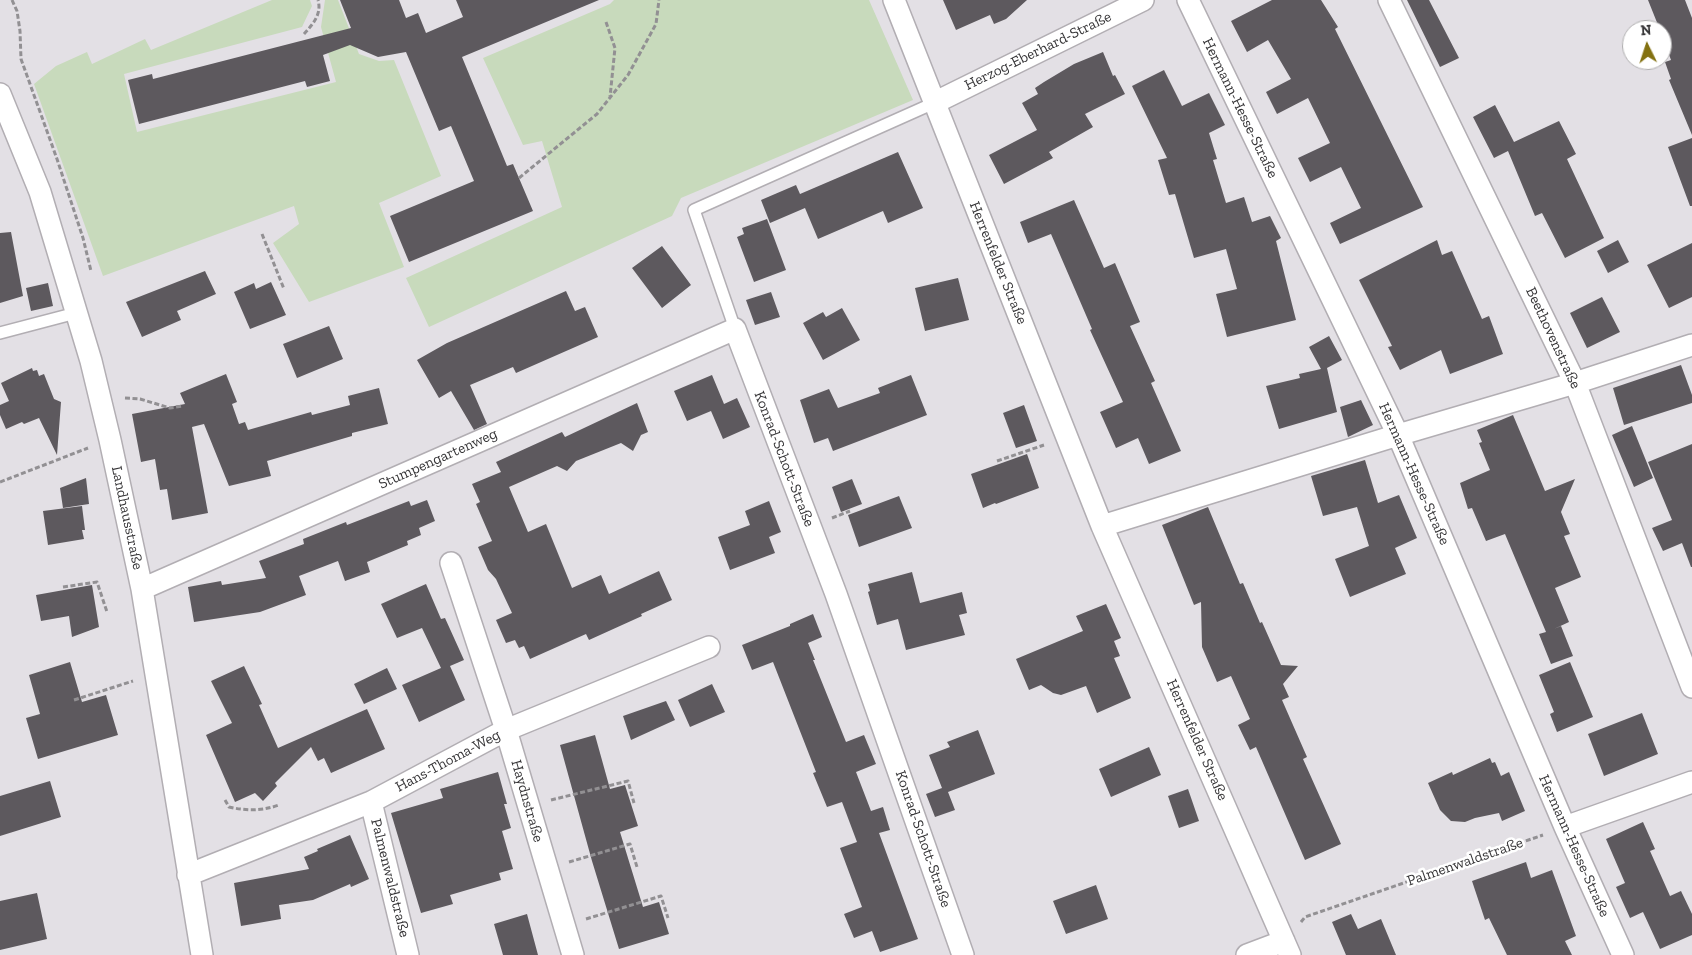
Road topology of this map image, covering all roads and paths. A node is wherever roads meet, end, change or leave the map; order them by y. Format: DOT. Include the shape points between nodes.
graph roads {
  1 [pos="12,0"];
  2 [pos="318,0"];
  3 [pos="659,0"];
  4 [pos="894,0"];
  5 [pos="1143,0"];
  6 [pos="1188,0"];
  7 [pos="1389,0"];
  8 [pos="606,22"];
  9 [pos="304,34"];
  10 [pos="0,94"];
  11 [pos="610,97"];
  12 [pos="934,102"];
  13 [pos="519,178"];
  14 [pos="262,234"];
  15 [pos="284,289"];
  16 [pos="74,305"];
  17 [pos="734,329"];
  18 [pos="0,333"];
  19 [pos="1692,345"];
  20 [pos="1575,383"];
  21 [pos="100,398"];
  22 [pos="182,406"];
  23 [pos="1398,435"];
  24 [pos="1067,438"];
  25 [pos="110,440"];
  26 [pos="997,461"];
  27 [pos="0,482"];
  28 [pos="1102,526"];
  29 [pos="451,563"];
  30 [pos="63,587"];
  31 [pos="142,589"];
  32 [pos="107,612"];
  33 [pos="708,647"];
  34 [pos="155,674"];
  35 [pos="1692,687"];
  36 [pos="74,700"];
  37 [pos="506,730"];
  38 [pos="1692,782"];
  39 [pos="225,800"];
  40 [pos="371,802"];
  41 [pos="634,803"];
  42 [pos="279,805"];
  43 [pos="528,806"];
  44 [pos="1565,828"];
  45 [pos="637,867"];
  46 [pos="547,869"];
  47 [pos="188,875"];
  48 [pos="668,918"];
  49 [pos="564,926"];
  50 [pos="1287,948"];
  51 [pos="202,955"];
  52 [pos="408,955"];
  53 [pos="573,955"];
  54 [pos="963,955"];
  55 [pos="1246,955"];
  56 [pos="1623,955"];
  1 -- 16 [label="path" via="17,11 21,59 74,212 94,282"];
  2 -- 9 [label="path" via="320,6 316,21"];
  3 -- 11 [label="path" via="656,24 628,75"];
  4 -- 12 [label="street, Herrenfelder Straße"];
  5 -- 12 [label="street, Herzog-Eberhard-Straße"];
  6 -- 23 [label="street, Hermann-Hesse-Straße"];
  7 -- 20 [label="street, Beethovenstraße"];
  8 -- 11 [label="path" via="615,48"];
  10 -- 16 [label="street, Landhausstraße" via="40,192"];
  11 -- 13 [label="path" via="597,114"];
  12 -- 17 [label="lane, Konrad-Schott-Straße" via="694,210"];
  12 -- 24 [label="street, Herrenfelder Straße"];
  14 -- 15 [label="path"];
  16 -- 18 [label="lane"];
  16 -- 21 [label="street, Landhausstraße"];
  17 -- 31 [label="street, Stumpengartenweg"];
  17 -- 54 [label="street, Konrad-Schott-Straße" via="836,594"];
  19 -- 20 [label="street"];
  20 -- 23 [label="street"];
  20 -- 35 [label="street, Beethovenstraße"];
  21 -- 22 [label="path" via="140,399 170,408"];
  21 -- 25 [label="street, Landhausstraße"];
  23 -- 28 [label="street"];
  23 -- 44 [label="street, Hermann-Hesse-Straße"];
  24 -- 26 [label="path"];
  24 -- 28 [label="street, Herrenfelder Straße"];
  25 -- 27 [label="path"];
  25 -- 31 [label="street, Landhausstraße"];
  28 -- 50 [label="street, Herrenfelder Straße"];
  29 -- 37 [label="street, Haydnstraße"];
  30 -- 32 [label="path" via="98,582"];
  31 -- 34 [label="street, Landhausstraße"];
  33 -- 37 [label="street, Hans-Thoma-Weg"];
  34 -- 36 [label="path"];
  34 -- 47 [label="street, Landhausstraße"];
  37 -- 40 [label="street, Hans-Thoma-Weg"];
  37 -- 43 [label="street, Haydnstraße"];
  38 -- 44 [label="street"];
  39 -- 42 [label="path" via="229,807 242,810 264,810"];
  40 -- 47 [label="street, Hans-Thoma-Weg"];
  40 -- 52 [label="street, Palmenwaldstraße"];
  41 -- 43 [label="path" via="628,781"];
  43 -- 46 [label="street, Haydnstraße"];
  44 -- 50 [label="path, Palmenwaldstraße" via="1305,917"];
  44 -- 56 [label="street, Hermann-Hesse-Straße"];
  45 -- 46 [label="path" via="630,844"];
  46 -- 49 [label="street, Haydnstraße"];
  47 -- 51 [label="street, Landhausstraße"];
  48 -- 49 [label="path" via="661,896"];
  49 -- 53 [label="street, Haydnstraße"];
  50 -- 55 [label="street"];
}
